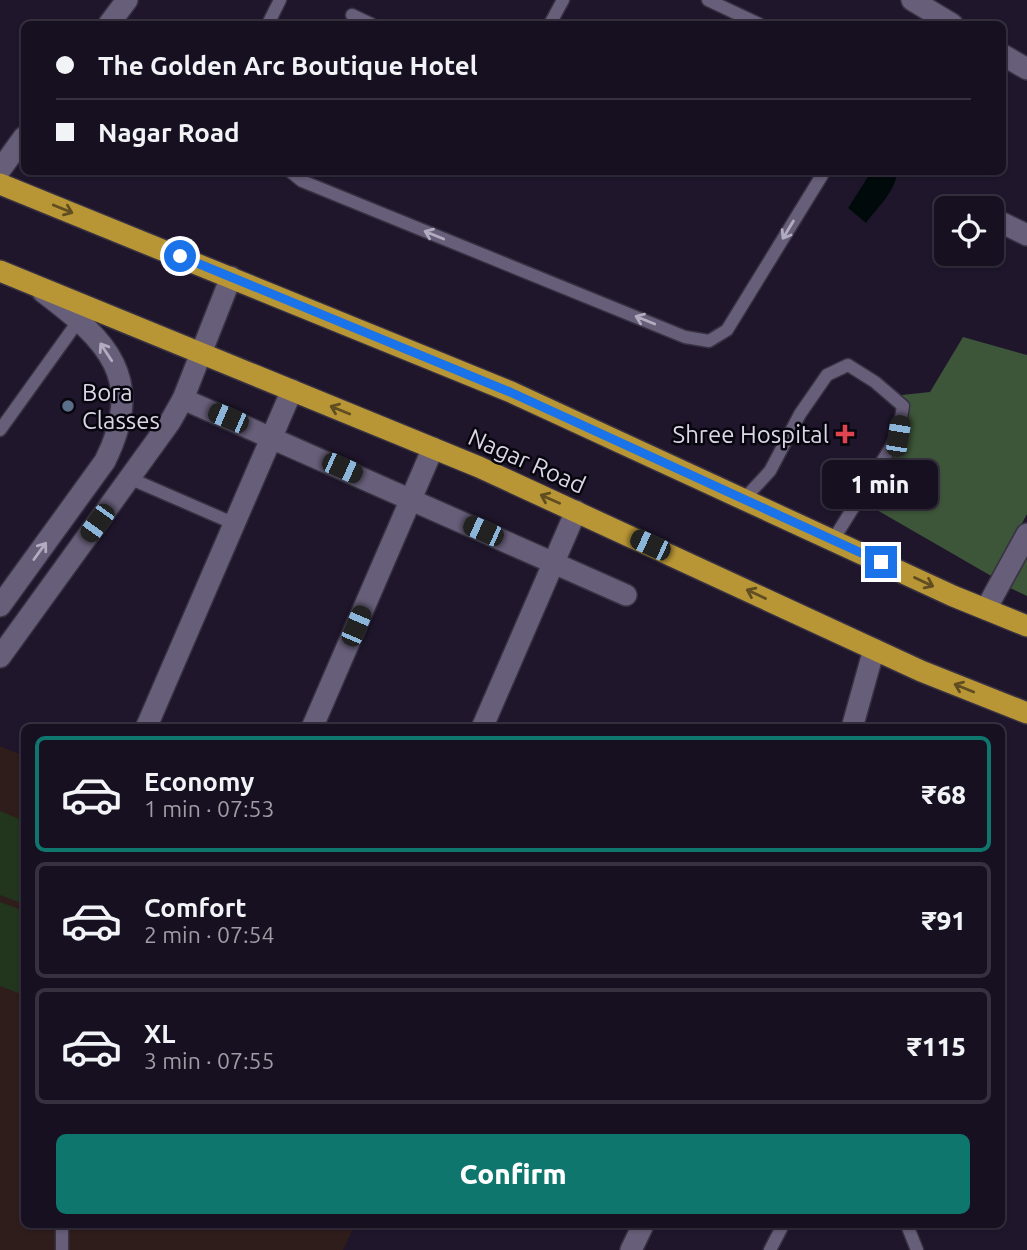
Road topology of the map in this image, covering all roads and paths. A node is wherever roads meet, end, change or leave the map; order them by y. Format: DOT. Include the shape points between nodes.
graph roads {
  1 [pos="127,0"];
  2 [pos="280,0"];
  3 [pos="563,0"];
  4 [pos="708,0"];
  5 [pos="912,0"];
  6 [pos="352,15"];
  7 [pos="111,21"];
  8 [pos="270,21"];
  9 [pos="365,21"];
  10 [pos="552,21"];
  11 [pos="753,21"];
  12 [pos="947,21"];
  13 [pos="1006,57"];
  14 [pos="1027,68"];
  15 [pos="21,141"];
  16 [pos="0,170"];
  17 [pos="294,175"];
  18 [pos="822,175"];
  19 [pos="0,184"];
  20 [pos="1004,224"];
  21 [pos="1027,235"];
  22 [pos="2,274"];
  23 [pos="231,277"];
  24 [pos="32,284"];
  25 [pos="79,320"];
  26 [pos="202,353"];
  27 [pos="292,390"];
  28 [pos="183,398"];
  29 [pos="0,430"];
  30 [pos="272,437"];
  31 [pos="433,448"];
  32 [pos="129,478"];
  33 [pos="411,499"];
  34 [pos="744,499"];
  35 [pos="576,511"];
  36 [pos="235,524"];
  37 [pos="1027,534"];
  38 [pos="833,540"];
  39 [pos="554,562"];
  40 [pos="4,594"];
  41 [pos="626,594"];
  42 [pos="986,609"];
  43 [pos="1027,626"];
  44 [pos="874,649"];
  45 [pos="0,657"];
  46 [pos="1027,713"];
  47 [pos="148,724"];
  48 [pos="314,724"];
  49 [pos="484,724"];
  50 [pos="853,724"];
  51 [pos="62,1228"];
  52 [pos="642,1228"];
  53 [pos="781,1228"];
  54 [pos="908,1228"];
  55 [pos="62,1250"];
  56 [pos="631,1250"];
  57 [pos="770,1250"];
  58 [pos="917,1250"];
  1 -- 7 [label="street"];
  2 -- 8 [label="lane"];
  3 -- 10 [label="lane"];
  4 -- 11 [label="lane"];
  5 -- 12 [label="street"];
  6 -- 9 [label="lane"];
  13 -- 14 [label="street"];
  15 -- 16 [label="street"];
  18 -- 17 [label="lane, one-way" via="727,330 709,341 685,337"];
  19 -- 23 [label="highway, one-way"];
  20 -- 21 [label="street"];
  22 -- 24 [label="highway, Nagar Road"];
  23 -- 26 [label="street"];
  23 -- 34 [label="highway" via="510,392"];
  24 -- 25 [label="street"];
  24 -- 26 [label="highway, Nagar Road"];
  25 -- 29 [label="lane"];
  40 -- 25 [label="street, one-way" via="105,461 118,435 123,403 119,375 105,349"];
  26 -- 27 [label="highway, Nagar Road"];
  26 -- 28 [label="street"];
  27 -- 30 [label="street"];
  31 -- 27 [label="highway, Nagar Road, one-way"];
  28 -- 30 [label="street"];
  28 -- 32 [label="street"];
  30 -- 33 [label="street"];
  30 -- 36 [label="street"];
  31 -- 33 [label="street"];
  35 -- 31 [label="highway, Nagar Road, one-way"];
  32 -- 36 [label="lane"];
  32 -- 45 [label="street"];
  33 -- 39 [label="street"];
  33 -- 48 [label="street"];
  34 -- 38 [label="highway"];
  34 -- 38 [label="lane" via="770,471 827,375 848,365 903,406 898,436"];
  35 -- 39 [label="street"];
  44 -- 35 [label="highway, Nagar Road, one-way"];
  36 -- 47 [label="street"];
  37 -- 42 [label="street"];
  38 -- 42 [label="highway, one-way"];
  39 -- 41 [label="street"];
  39 -- 49 [label="street"];
  42 -- 43 [label="highway"];
  46 -- 44 [label="highway, Nagar Road, one-way"];
  44 -- 50 [label="street"];
  51 -- 55 [label="lane"];
  52 -- 56 [label="street"];
  53 -- 57 [label="lane"];
  54 -- 58 [label="lane"];
}
